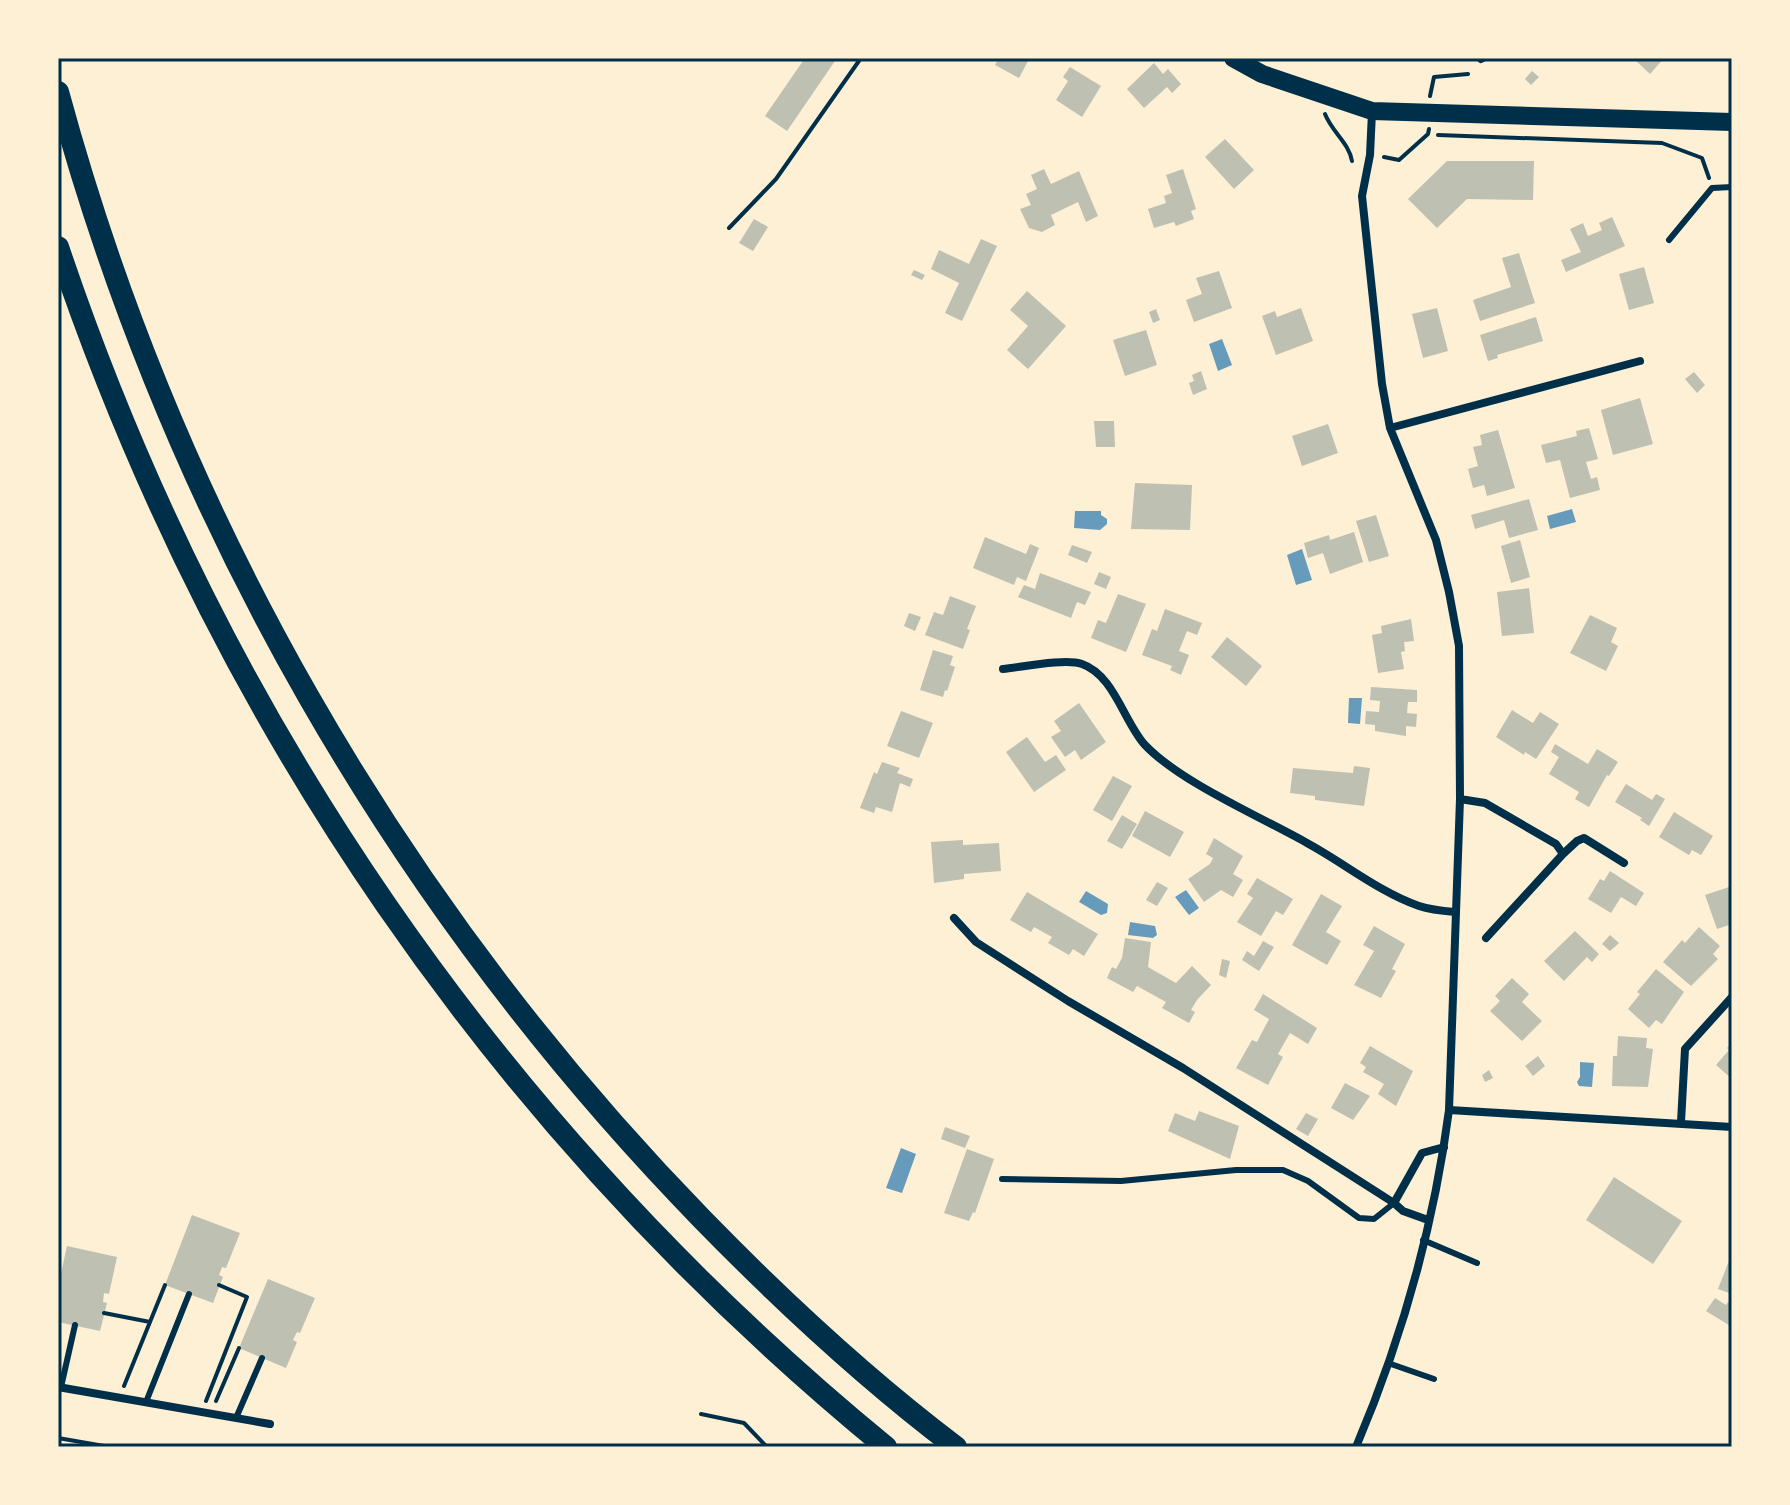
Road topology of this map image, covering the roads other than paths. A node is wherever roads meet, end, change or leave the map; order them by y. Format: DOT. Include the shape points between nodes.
graph roads {
  1 [pos="1233,58"];
  2 [pos="58,92"];
  3 [pos="1372,111"];
  4 [pos="1732,122"];
  5 [pos="1732,187"];
  6 [pos="1669,240"];
  7 [pos="58,247"];
  8 [pos="1640,361"];
  9 [pos="1390,428"];
  10 [pos="1003,669"];
  11 [pos="1460,799"];
  12 [pos="1563,854"];
  13 [pos="1624,863"];
  14 [pos="1455,912"];
  15 [pos="954,918"];
  16 [pos="1486,938"];
  17 [pos="1732,997"];
  18 [pos="1449,1110"];
  19 [pos="1681,1122"];
  20 [pos="1732,1127"];
  21 [pos="1444,1147"];
  22 [pos="1002,1179"];
  23 [pos="1394,1203"];
  24 [pos="1428,1220"];
  25 [pos="1423,1240"];
  26 [pos="1477,1263"];
  27 [pos="189,1294"];
  28 [pos="75,1325"];
  29 [pos="262,1358"];
  30 [pos="1387,1363"];
  31 [pos="1434,1379"];
  32 [pos="60,1387"];
  33 [pos="146,1402"];
  34 [pos="236,1418"];
  35 [pos="270,1424"];
  36 [pos="878,1444"];
  37 [pos="956,1447"];
  38 [pos="1356,1447"];
  1 -- 3 [label="main road" via="1317,95"];
  2 -- 37 [label="highway" via="109,259 203,492 309,698 406,855 528,1023 665,1181 750,1269"];
  3 -- 4 [label="main road"];
  3 -- 9 [label="street" via="1362,196"];
  5 -- 6 [label="lane" via="1712,188"];
  7 -- 36 [label="highway" via="136,457 210,613 331,825 398,925 522,1087 633,1213 721,1302"];
  8 -- 9 [label="street"];
  9 -- 11 [label="street" via="1436,540 1449,592 1459,646"];
  10 -- 14 [label="street" via="1066,661 1083,664 1106,685 1145,745 1183,775 1398,897"];
  11 -- 12 [label="street" via="1485,803 1556,844"];
  11 -- 14 [label="street"];
  12 -- 13 [label="street" via="1584,838"];
  12 -- 16 [label="street"];
  14 -- 18 [label="street"];
  15 -- 23 [label="street" via="989,951"];
  17 -- 19 [label="street" via="1685,1049"];
  18 -- 19 [label="street"];
  18 -- 21 [label="street"];
  19 -- 20 [label="street"];
  21 -- 23 [label="street" via="1422,1153"];
  21 -- 24 [label="street"];
  22 -- 23 [label="lane" via="1121,1181 1283,1170 1308,1181 1359,1218 1374,1219"];
  23 -- 24 [label="street"];
  24 -- 25 [label="street"];
  25 -- 26 [label="lane"];
  25 -- 30 [label="street"];
  27 -- 33 [label="lane"];
  28 -- 32 [label="lane"];
  29 -- 34 [label="lane"];
  30 -- 31 [label="lane"];
  30 -- 38 [label="street"];
  32 -- 33 [label="street"];
  33 -- 34 [label="street"];
  34 -- 35 [label="street"];
}
